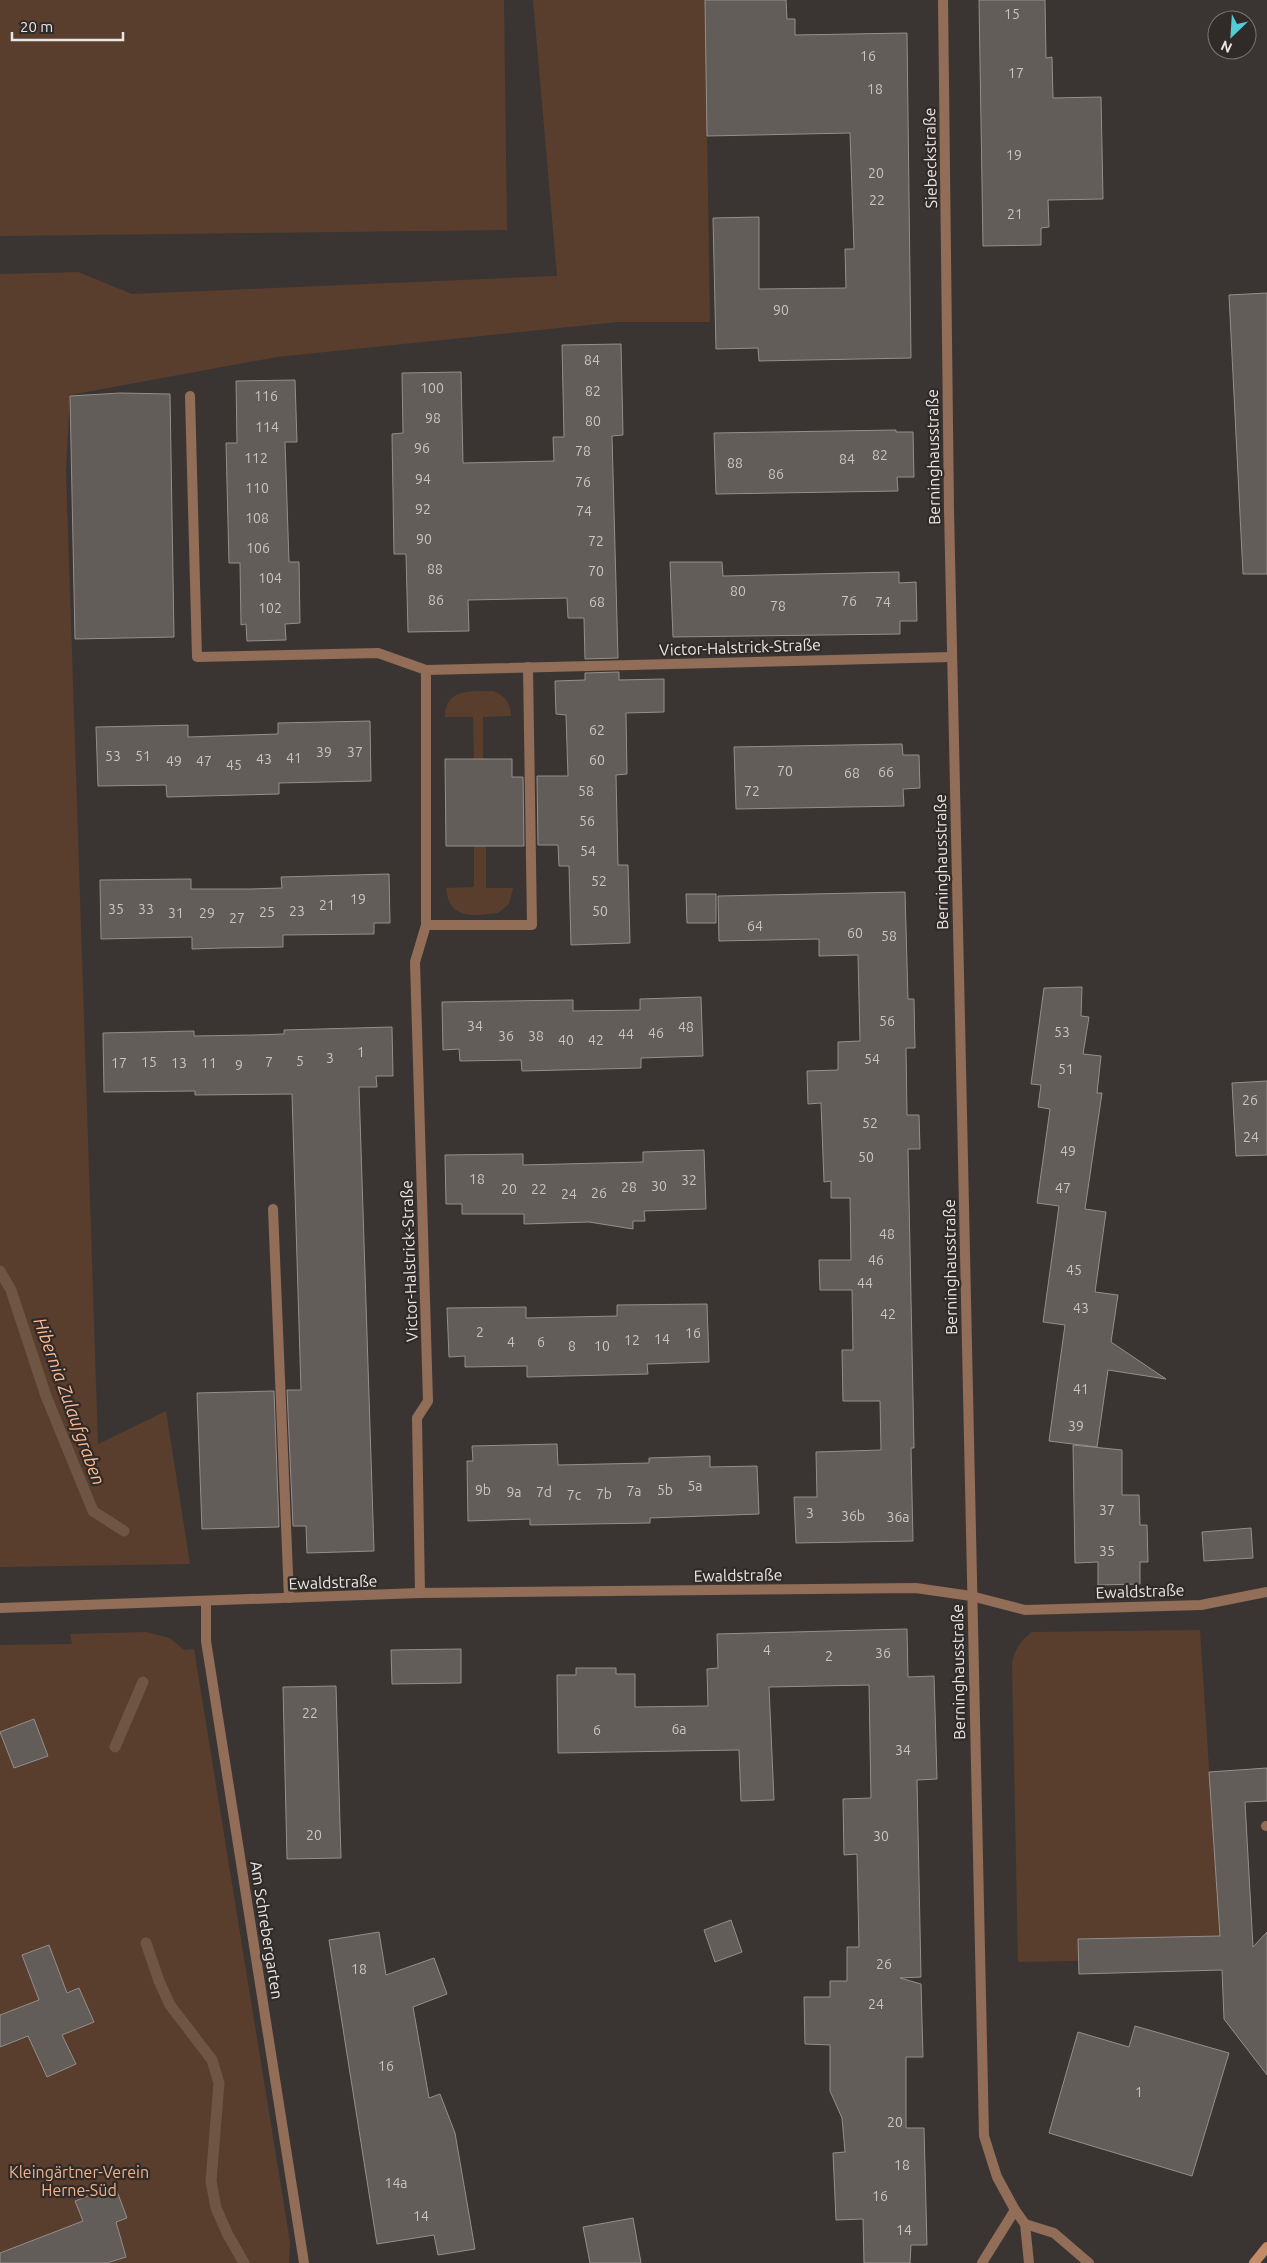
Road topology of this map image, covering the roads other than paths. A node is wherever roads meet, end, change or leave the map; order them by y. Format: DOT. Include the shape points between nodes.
graph roads {
  1 [pos="943,0"];
  2 [pos="947,316"];
  3 [pos="190,396"];
  4 [pos="952,656"];
  5 [pos="528,667"];
  6 [pos="426,670"];
  7 [pos="426,925"];
  8 [pos="273,1209"];
  9 [pos="1267,1592"];
  10 [pos="420,1593"];
  11 [pos="971,1596"];
  12 [pos="289,1598"];
  13 [pos="206,1602"];
  14 [pos="0,1608"];
  15 [pos="1015,2210"];
  16 [pos="1025,2224"];
  17 [pos="1267,2247"];
  18 [pos="303,2258"];
  19 [pos="982,2263"];
  20 [pos="1029,2263"];
  21 [pos="1089,2263"];
  22 [pos="1254,2263"];
  1 -- 2 [label="street, Siebeckstraße"];
  2 -- 4 [label="street, Berninghausstraße"];
  3 -- 6 [label="street" via="197,658 378,654"];
  4 -- 5 [label="street, Victor-Halstrick-Straße"];
  4 -- 11 [label="street, Berninghausstraße"];
  5 -- 6 [label="street, Victor-Halstrick-Straße"];
  5 -- 7 [label="street" via="532,924"];
  6 -- 7 [label="street, Victor-Halstrick-Straße"];
  7 -- 10 [label="street, Victor-Halstrick-Straße" via="415,962 428,1401 416,1418"];
  8 -- 12 [label="street"];
  9 -- 11 [label="street, Ewaldstraße" via="1201,1605 1025,1610"];
  10 -- 11 [label="street, Ewaldstraße" via="916,1588"];
  10 -- 12 [label="street, Ewaldstraße"];
  11 -- 15 [label="street, Berninghausstraße" via="984,2136 997,2177"];
  12 -- 13 [label="street, Ewaldstraße"];
  13 -- 14 [label="street, Ewaldstraße"];
  13 -- 18 [label="street, Am Schrebergarten" via="206,1640"];
  15 -- 16 [label="street, Berninghausstraße"];
  15 -- 19 [label="street"];
  16 -- 20 [label="street, Berninghausstraße"];
  16 -- 21 [label="street" via="1054,2233"];
  17 -- 22 [label="main road"];
}
